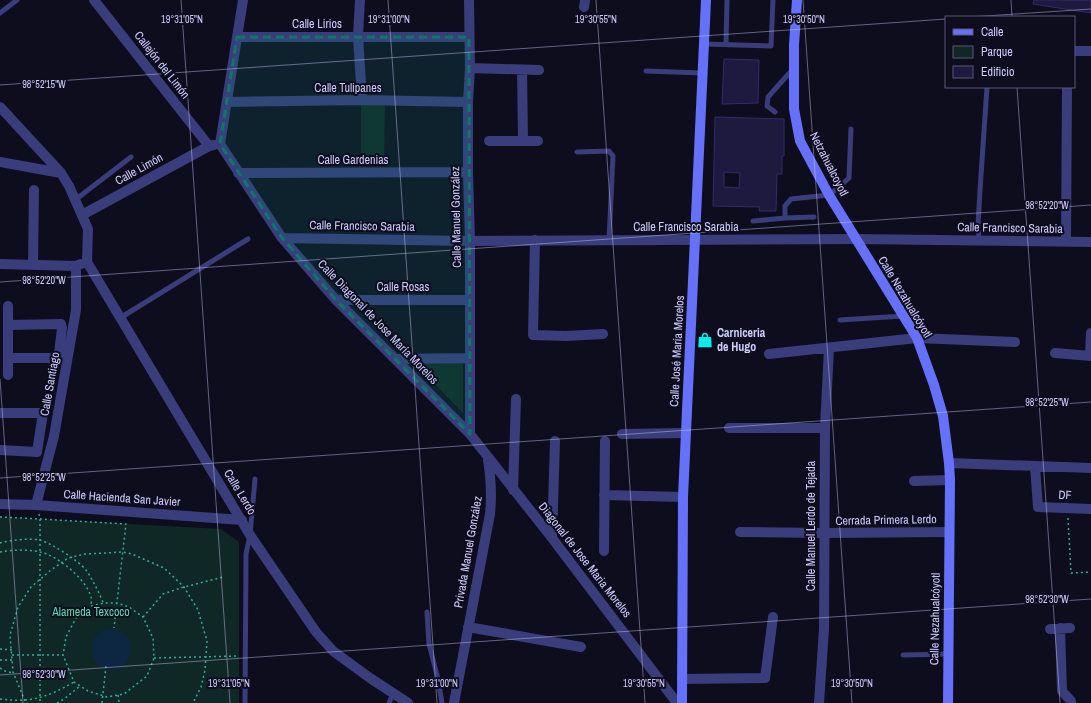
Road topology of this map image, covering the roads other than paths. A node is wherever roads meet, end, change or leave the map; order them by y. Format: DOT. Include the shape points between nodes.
graph roads {
  1 [pos="17,0"];
  2 [pos="94,0"];
  3 [pos="243,0"];
  4 [pos="360,0"];
  5 [pos="469,0"];
  6 [pos="706,0"];
  7 [pos="728,0"];
  8 [pos="773,0"];
  9 [pos="797,0"];
  10 [pos="0,13"];
  11 [pos="358,36"];
  12 [pos="237,37"];
  13 [pos="469,37"];
  14 [pos="704,44"];
  15 [pos="726,44"];
  16 [pos="1075,51"];
  17 [pos="1091,51"];
  18 [pos="470,68"];
  19 [pos="794,68"];
  20 [pos="522,70"];
  21 [pos="539,70"];
  22 [pos="646,72"];
  23 [pos="702,73"];
  24 [pos="987,88"];
  25 [pos="1067,88"];
  26 [pos="362,100"];
  27 [pos="228,102"];
  28 [pos="468,102"];
  29 [pos="1,107"];
  30 [pos="775,112"];
  31 [pos="851,129"];
  32 [pos="523,140"];
  33 [pos="489,141"];
  34 [pos="538,141"];
  35 [pos="220,144"];
  36 [pos="209,146"];
  37 [pos="577,152"];
  38 [pos="131,157"];
  39 [pos="0,162"];
  40 [pos="468,172"];
  41 [pos="62,173"];
  42 [pos="238,173"];
  43 [pos="35,190"];
  44 [pos="828,195"];
  45 [pos="75,200"];
  46 [pos="82,215"];
  47 [pos="785,218"];
  48 [pos="814,218"];
  49 [pos="753,221"];
  50 [pos="282,238"];
  51 [pos="248,239"];
  52 [pos="855,239"];
  53 [pos="535,240"];
  54 [pos="610,240"];
  55 [pos="695,240"];
  56 [pos="979,240"];
  57 [pos="470,241"];
  58 [pos="1066,241"];
  59 [pos="1091,242"];
  60 [pos="87,262"];
  61 [pos="0,264"];
  62 [pos="33,265"];
  63 [pos="76,266"];
  64 [pos="336,300"];
  65 [pos="470,300"];
  66 [pos="8,306"];
  67 [pos="903,316"];
  68 [pos="120,318"];
  69 [pos="840,320"];
  70 [pos="8,324"];
  71 [pos="1091,333"];
  72 [pos="603,334"];
  73 [pos="916,338"];
  74 [pos="1016,342"];
  75 [pos="65,343"];
  76 [pos="828,348"];
  77 [pos="1055,353"];
  78 [pos="769,354"];
  79 [pos="1091,356"];
  80 [pos="8,358"];
  81 [pos="470,358"];
  82 [pos="396,359"];
  83 [pos="8,374"];
  84 [pos="516,399"];
  85 [pos="0,413"];
  86 [pos="729,428"];
  87 [pos="825,428"];
  88 [pos="470,434"];
  89 [pos="622,434"];
  90 [pos="686,434"];
  91 [pos="40,436"];
  92 [pos="54,436"];
  93 [pos="555,440"];
  94 [pos="605,441"];
  95 [pos="0,450"];
  96 [pos="487,458"];
  97 [pos="949,464"];
  98 [pos="1035,466"];
  99 [pos="1091,468"];
  100 [pos="255,480"];
  101 [pos="914,480"];
  102 [pos="950,480"];
  103 [pos="513,490"];
  104 [pos="604,495"];
  105 [pos="683,497"];
  106 [pos="0,504"];
  107 [pos="36,505"];
  108 [pos="1091,509"];
  109 [pos="242,520"];
  110 [pos="740,532"];
  111 [pos="949,532"];
  112 [pos="824,533"];
  113 [pos="250,535"];
  114 [pos="552,538"];
  115 [pos="604,551"];
  116 [pos="427,612"];
  117 [pos="773,617"];
  118 [pos="468,627"];
  119 [pos="1060,628"];
  120 [pos="581,647"];
  121 [pos="948,654"];
  122 [pos="902,655"];
  123 [pos="682,679"];
  124 [pos="391,698"];
  125 [pos="244,703"];
  126 [pos="408,703"];
  127 [pos="442,703"];
  128 [pos="454,703"];
  129 [pos="678,703"];
  130 [pos="682,703"];
  131 [pos="819,703"];
  132 [pos="948,703"];
  133 [pos="1071,703"];
  1 -- 10 [label="lane"];
  2 -- 36 [label="street, Callejón del Limón"];
  3 -- 12 [label="street"];
  4 -- 11 [label="street"];
  5 -- 13 [label="street, Calle Manuel González"];
  6 -- 14 [label="street, Calle José María Morelos"];
  7 -- 15 [label="lane"];
  8 -- 15 [label="lane" via="771,46"];
  9 -- 19 [label="street, Netzahualcoyotl"];
  11 -- 12 [label="street, Calle Lirios"];
  11 -- 13 [label="street, Calle Lirios"];
  11 -- 26 [label="street"];
  12 -- 27 [label="street"];
  13 -- 18 [label="street, Calle Manuel González"];
  14 -- 15 [label="lane"];
  14 -- 23 [label="street, Calle José María Morelos"];
  16 -- 17 [label="street"];
  18 -- 20 [label="street"];
  18 -- 28 [label="street, Calle Manuel González"];
  19 -- 30 [label="lane" via="768,97 767,106"];
  19 -- 44 [label="street, Netzahualcoyotl" via="794,109 800,141"];
  20 -- 21 [label="street"];
  20 -- 32 [label="street"];
  22 -- 23 [label="lane"];
  23 -- 55 [label="street, Calle José María Morelos"];
  24 -- 56 [label="lane" via="979,197"];
  25 -- 58 [label="street"];
  26 -- 27 [label="street, Calle Tulipanes"];
  26 -- 28 [label="street, Calle Tulipanes"];
  27 -- 35 [label="street"];
  28 -- 40 [label="street, Calle Manuel González"];
  29 -- 41 [label="street"];
  31 -- 44 [label="lane" via="849,178"];
  32 -- 33 [label="street"];
  32 -- 34 [label="street"];
  35 -- 36 [label="street, Calle Limón"];
  35 -- 42 [label="street, Calle Diagonal de Jose María Morelos"];
  36 -- 46 [label="street, Calle Limón"];
  37 -- 54 [label="lane" via="609,151 614,156"];
  38 -- 45 [label="lane"];
  39 -- 41 [label="street"];
  40 -- 42 [label="street, Calle Gardenias"];
  40 -- 57 [label="street, Calle Manuel González"];
  41 -- 45 [label="street"];
  42 -- 50 [label="street, Calle Diagonal de Jose María Morelos"];
  43 -- 62 [label="street"];
  44 -- 47 [label="lane" via="791,199 785,206"];
  44 -- 52 [label="street, Netzahualcoyotl"];
  45 -- 46 [label="street"];
  46 -- 60 [label="street" via="88,229"];
  47 -- 48 [label="lane"];
  47 -- 49 [label="lane"];
  50 -- 57 [label="street, Calle Francisco Sarabia"];
  50 -- 64 [label="street, Calle Diagonal de Jose María Morelos"];
  51 -- 68 [label="lane"];
  52 -- 55 [label="street, Calle Francisco Sarabia"];
  52 -- 56 [label="street, Calle Francisco Sarabia"];
  52 -- 67 [label="street, Calle Nezahualcóyotl"];
  53 -- 54 [label="street, Calle Francisco Sarabia"];
  53 -- 57 [label="street, Calle Francisco Sarabia"];
  53 -- 72 [label="street" via="533,335"];
  54 -- 55 [label="street, Calle Francisco Sarabia"];
  55 -- 90 [label="street, Calle José María Morelos"];
  56 -- 58 [label="street, Calle Francisco Sarabia"];
  57 -- 65 [label="street, Calle Manuel González"];
  58 -- 59 [label="street, Calle Francisco Sarabia"];
  60 -- 63 [label="street"];
  60 -- 68 [label="street, Calle Lerdo"];
  61 -- 62 [label="street"];
  62 -- 63 [label="street"];
  63 -- 75 [label="street, Calle Santiago" via="76,310"];
  64 -- 65 [label="street, Calle Rosas"];
  64 -- 82 [label="street, Calle Diagonal de Jose María Morelos"];
  65 -- 81 [label="street, Calle Manuel González"];
  66 -- 70 [label="street"];
  67 -- 69 [label="lane"];
  67 -- 73 [label="street, Calle Nezahualcóyotl"];
  68 -- 109 [label="street, Calle Lerdo"];
  70 -- 75 [label="street" via="61,324"];
  70 -- 80 [label="street"];
  71 -- 79 [label="street"];
  73 -- 74 [label="street"];
  73 -- 76 [label="street"];
  73 -- 97 [label="street, Calle Nezahualcóyotl" via="943,416"];
  75 -- 80 [label="street" via="54,358"];
  75 -- 92 [label="street, Calle Santiago"];
  76 -- 78 [label="street"];
  76 -- 87 [label="street, Calle Manuel Lerdo de Tejada"];
  77 -- 79 [label="street"];
  80 -- 83 [label="street"];
  81 -- 82 [label="street"];
  81 -- 88 [label="street, Calle Manuel González"];
  82 -- 88 [label="street, Calle Diagonal de Jose María Morelos"];
  84 -- 103 [label="street"];
  85 -- 91 [label="street" via="43,413"];
  86 -- 87 [label="street"];
  87 -- 112 [label="street, Calle Manuel Lerdo de Tejada"];
  88 -- 96 [label="street, Diagonal de Jose Maria Morelos"];
  89 -- 90 [label="street"];
  90 -- 105 [label="street, Calle José María Morelos"];
  91 -- 92 [label="street"];
  91 -- 95 [label="street" via="36,452"];
  92 -- 107 [label="street, Calle Santiago"];
  93 -- 114 [label="street"];
  94 -- 104 [label="street"];
  96 -- 103 [label="street, Diagonal de Jose Maria Morelos"];
  96 -- 118 [label="street, Privada Manuel González" via="492,495 490,514"];
  97 -- 98 [label="street"];
  97 -- 102 [label="street, Calle Nezahualcóyotl"];
  98 -- 99 [label="street"];
  98 -- 108 [label="street, DF" via="1038,507"];
  100 -- 113 [label="lane"];
  101 -- 102 [label="street"];
  102 -- 111 [label="street, Calle Nezahualcóyotl"];
  103 -- 114 [label="street, Diagonal de Jose Maria Morelos"];
  104 -- 105 [label="street"];
  104 -- 115 [label="street"];
  105 -- 123 [label="street, Calle José María Morelos"];
  106 -- 107 [label="street, Calle Hacienda San Javier"];
  107 -- 109 [label="street, Calle Hacienda San Javier"];
  109 -- 113 [label="street, Calle Lerdo"];
  110 -- 112 [label="street, Cerrada Primera Lerdo"];
  111 -- 112 [label="street, Cerrada Primera Lerdo"];
  111 -- 121 [label="street, Calle Nezahualcóyotl"];
  112 -- 131 [label="street, Calle Manuel Lerdo de Tejada" via="824,629"];
  113 -- 124 [label="street, Calle Lerdo" via="308,620 333,651"];
  113 -- 125 [label="lane" via="246,554"];
  114 -- 129 [label="street, Diagonal de Jose Maria Morelos"];
  116 -- 127 [label="lane" via="429,644"];
  117 -- 123 [label="street" via="765,678"];
  118 -- 120 [label="street"];
  118 -- 128 [label="street, Privada Manuel González"];
  119 -- 133 [label="street" via="1062,691"];
  121 -- 122 [label="lane"];
  121 -- 132 [label="street, Calle Nezahualcóyotl"];
  123 -- 130 [label="street, Calle José María Morelos"];
  124 -- 126 [label="street, Calle Lerdo"];
}
